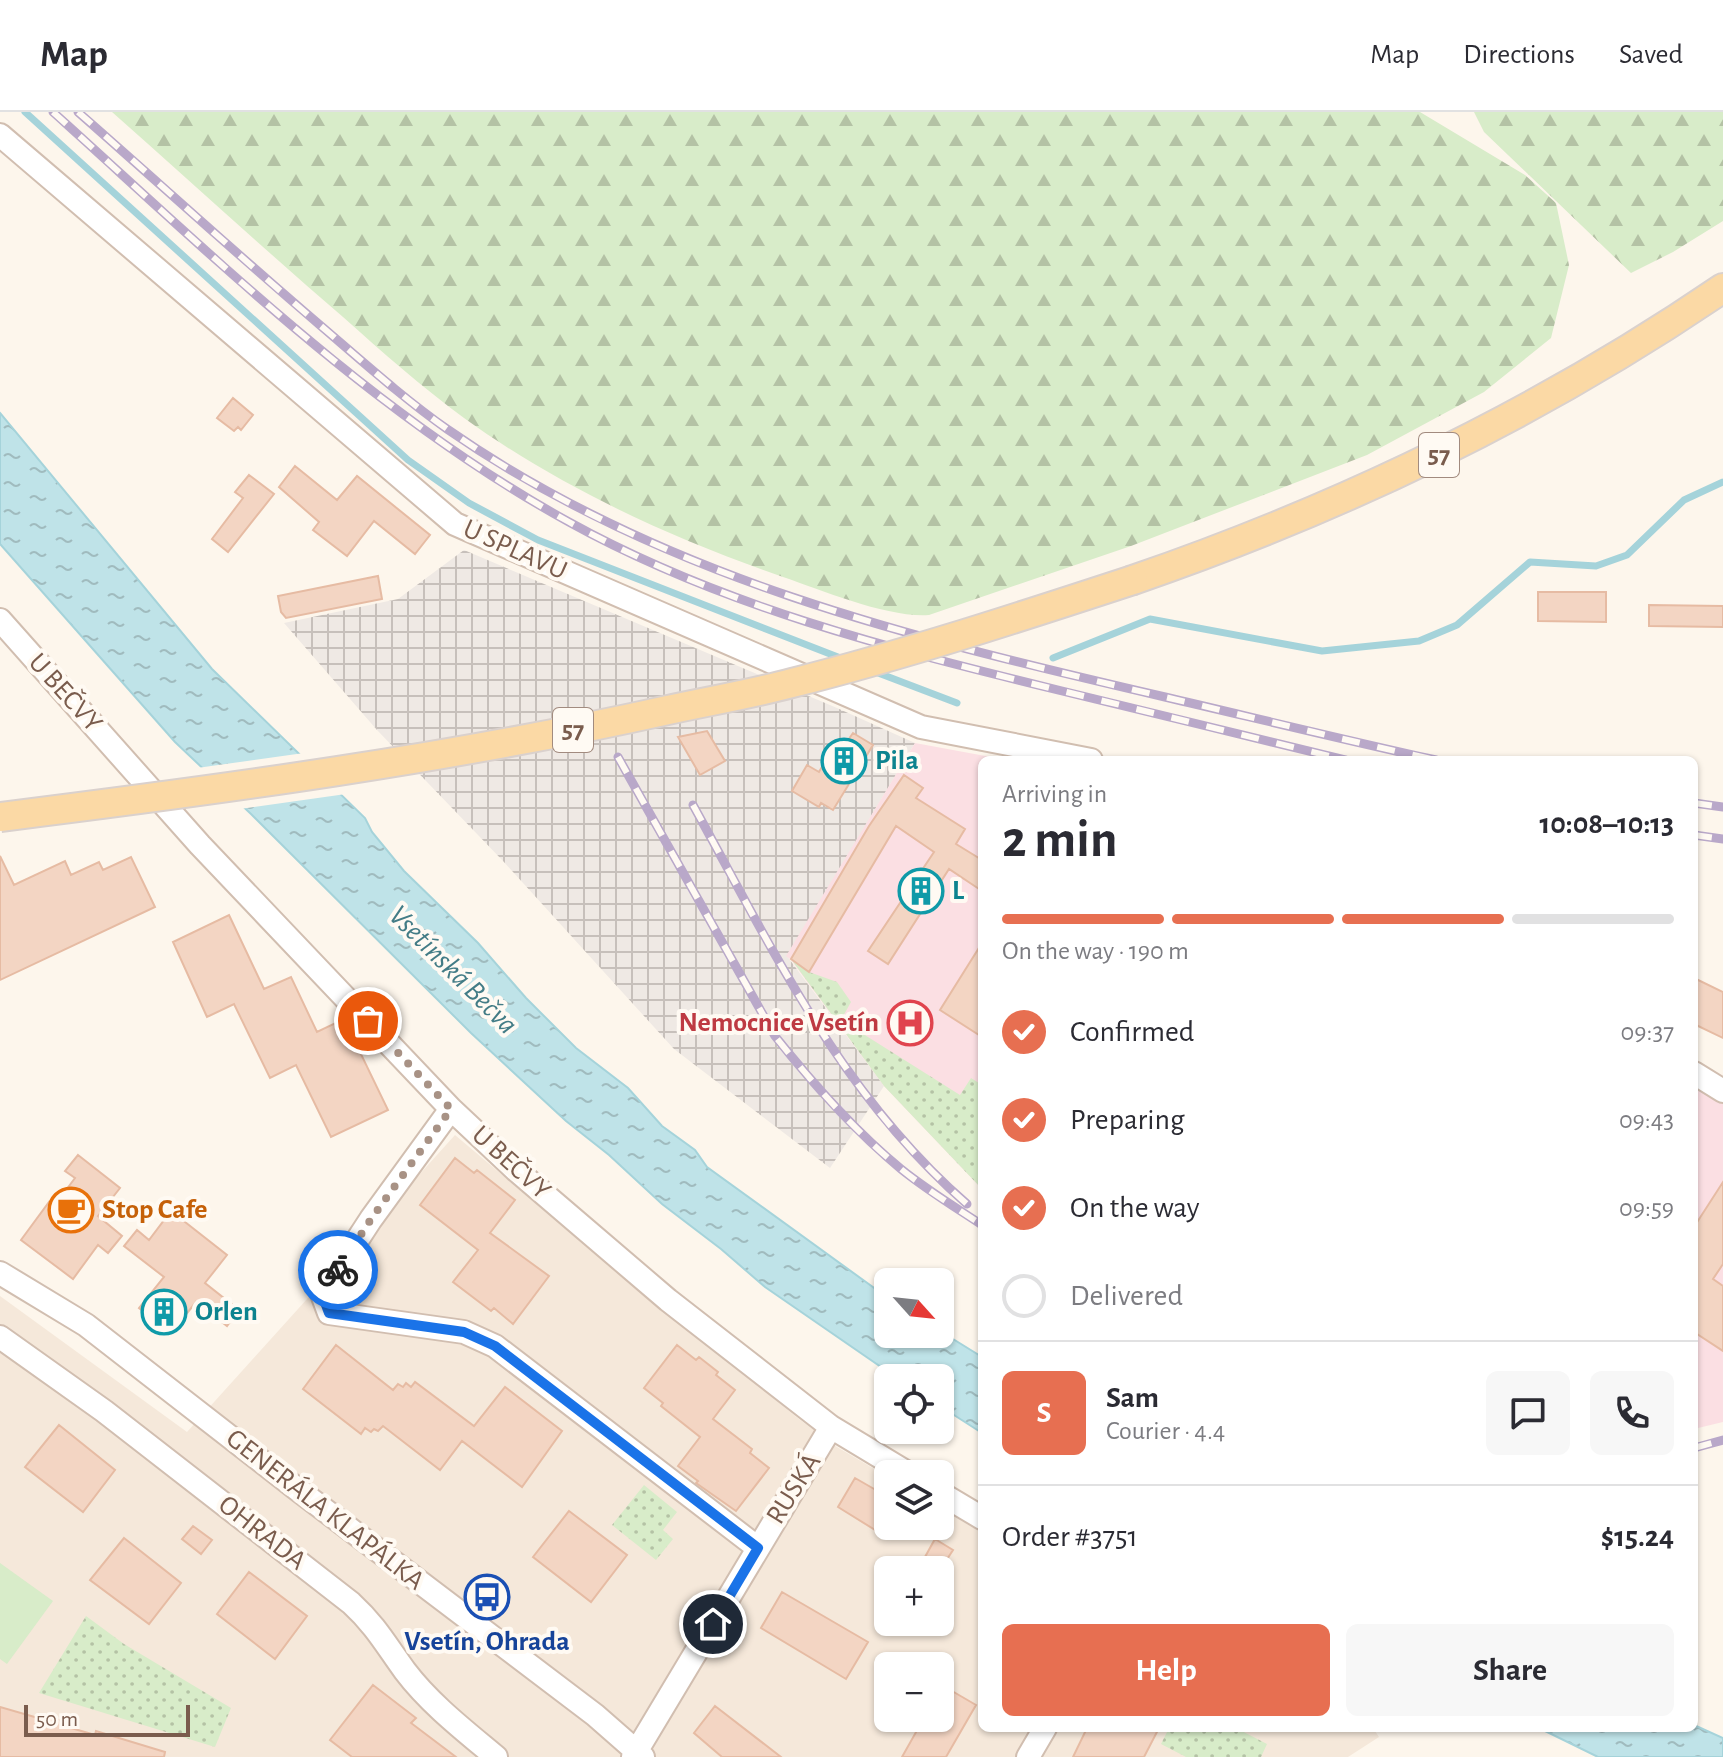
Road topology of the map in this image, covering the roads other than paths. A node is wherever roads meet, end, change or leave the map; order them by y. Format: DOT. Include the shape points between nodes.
graph roads {
  1 [pos="0,135"];
  2 [pos="1723,288"];
  3 [pos="0,620"];
  4 [pos="1070,756"];
  5 [pos="0,817"];
  6 [pos="1698,1075"];
  7 [pos="1723,1091"];
  8 [pos="451,1109"];
  9 [pos="0,1273"];
  10 [pos="0,1337"];
  11 [pos="831,1427"];
  12 [pos="886,1460"];
  13 [pos="954,1501"];
  14 [pos="978,1516"];
  15 [pos="758,1548"];
  16 [pos="1043,1732"];
  17 [pos="638,1755"];
  18 [pos="496,1757"];
  19 [pos="1028,1757"];
  1 -- 4 [label="street, U SPLAVU" via="455,524 921,727"];
  2 -- 5 [label="main road, 57, bridge" via="1535,406 1295,519 1133,580 873,661 637,717 382,765"];
  3 -- 8 [label="street, U BEČVY" via="200,845"];
  6 -- 7 [label="street"];
  8 -- 11 [label="street, U BEČVY" via="668,1300"];
  8 -- 15 [label="street" via="322,1294 329,1313 464,1332 495,1346"];
  9 -- 17 [label="street, GENERÁLA KLAPÁLKA" via="86,1325 595,1715"];
  10 -- 18 [label="street, OHRADA" via="351,1603 382,1635 406,1673"];
  11 -- 12 [label="street, U BEČVY"];
  11 -- 15 [label="street, RUSKÁ"];
  13 -- 14 [label="street"];
  15 -- 17 [label="street, RUSKÁ"];
  16 -- 19 [label="street"];
}
